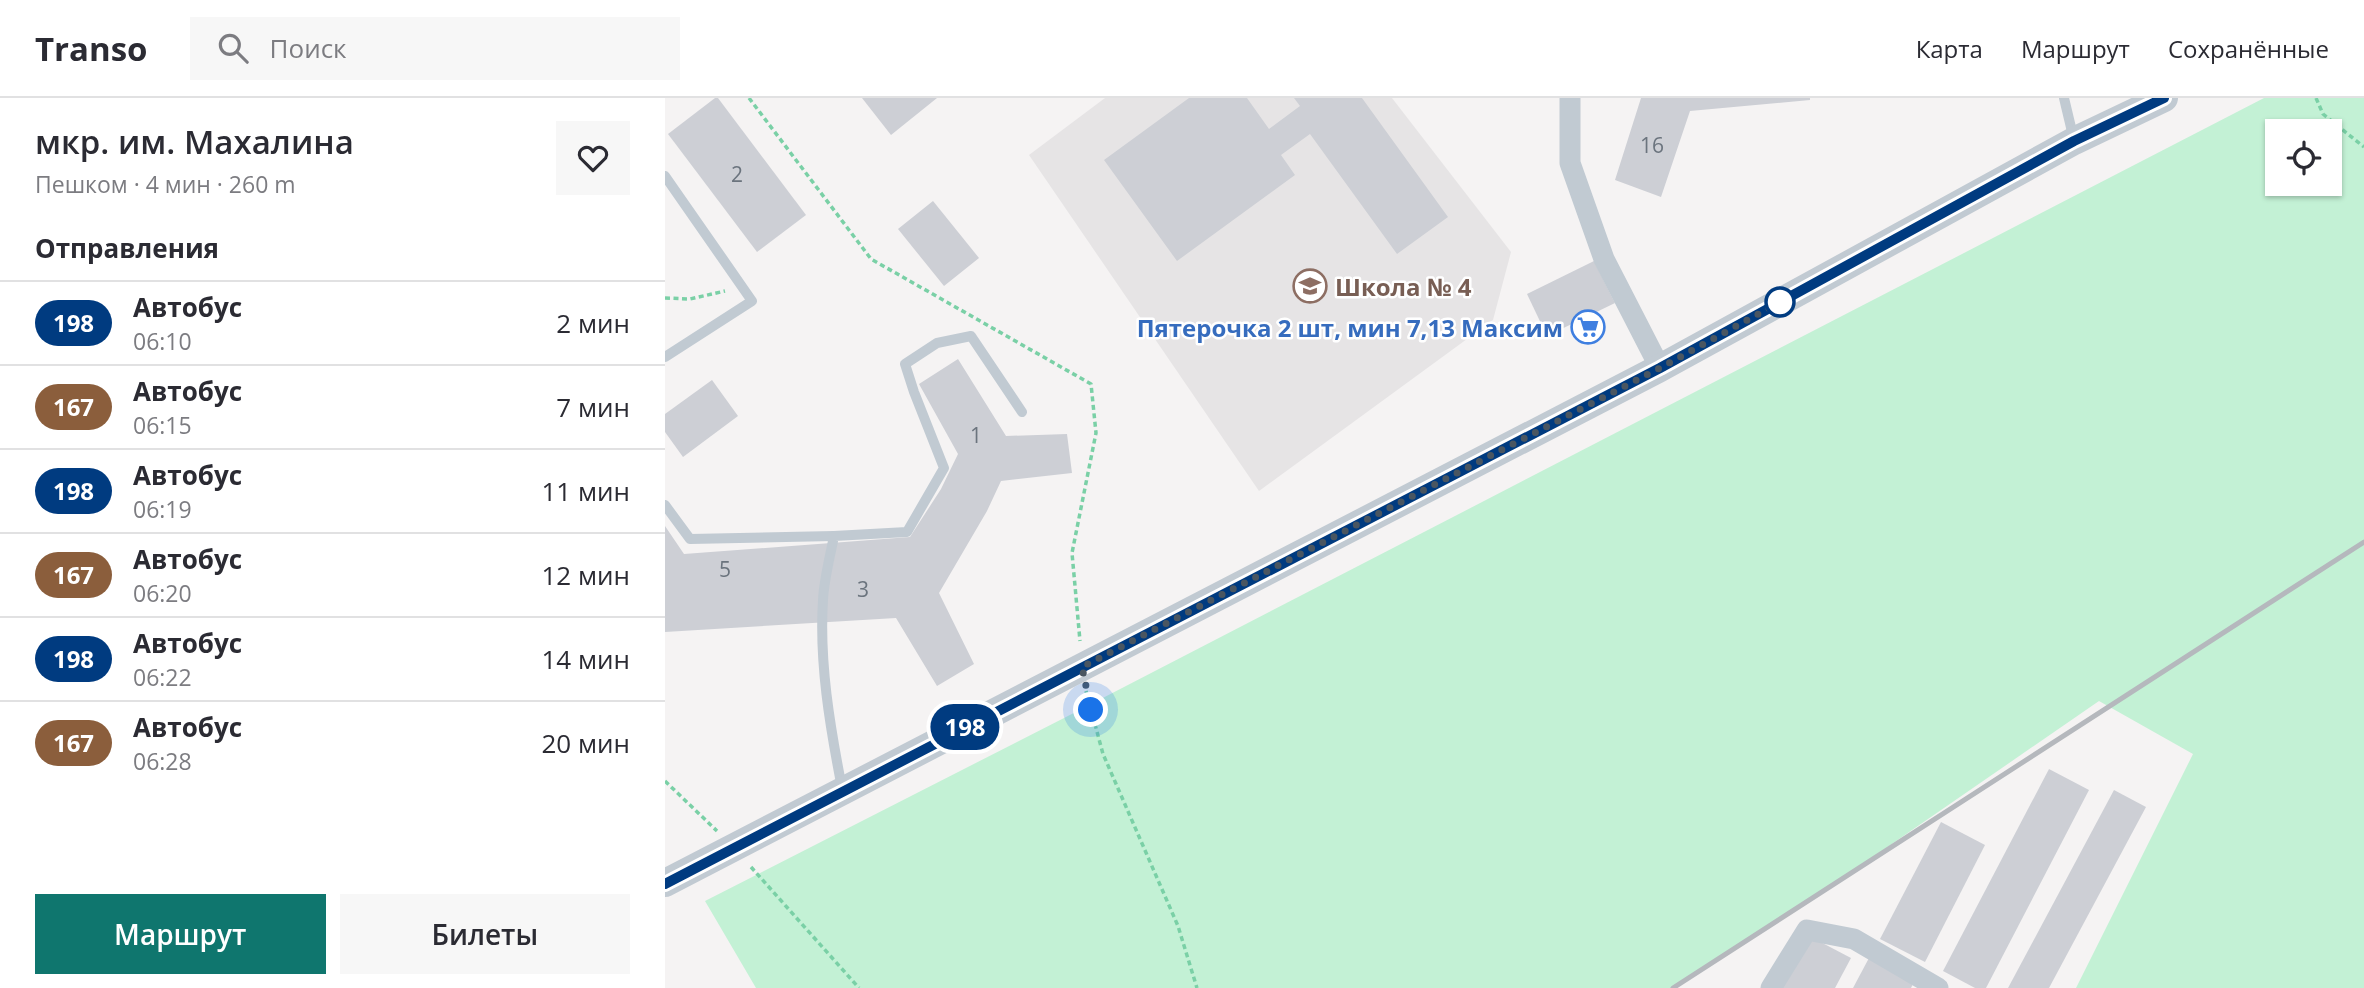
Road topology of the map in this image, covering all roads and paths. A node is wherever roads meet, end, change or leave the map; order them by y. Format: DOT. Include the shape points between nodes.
graph roads {
  1 [pos="1570,98"];
  2 [pos="2064,98"];
  3 [pos="2164,98"];
  4 [pos="2316,98"];
  5 [pos="2074,141"];
  6 [pos="2364,147"];
  7 [pos="665,176"];
  8 [pos="744,290"];
  9 [pos="665,298"];
  10 [pos="665,357"];
  11 [pos="1660,368"];
  12 [pos="1023,412"];
  13 [pos="665,505"];
  14 [pos="834,536"];
  15 [pos="1082,667"];
  16 [pos="665,781"];
  17 [pos="843,791"];
  18 [pos="734,847"];
  19 [pos="665,884"];
  20 [pos="859,988"];
  21 [pos="1197,988"];
  22 [pos="1771,988"];
  23 [pos="1938,988"];
  1 -- 11 [label="street" via="1570,163 1604,259"];
  2 -- 5 [label="lane"];
  3 -- 5 [label="street"];
  4 -- 6 [label="path" via="2323,114"];
  5 -- 11 [label="street"];
  7 -- 8 [label="lane"];
  8 -- 9 [label="path" via="690,299"];
  8 -- 10 [label="lane" via="752,301"];
  11 -- 15 [label="street"];
  12 -- 14 [label="lane" via="971,336 937,343 905,364 944,468 907,532"];
  13 -- 14 [label="lane" via="690,539"];
  14 -- 17 [label="lane" via="822,634 831,734"];
  15 -- 17 [label="street"];
  15 -- 21 [label="path" via="1103,754 1178,926"];
  16 -- 18 [label="path"];
  17 -- 18 [label="street"];
  18 -- 19 [label="street"];
  18 -- 20 [label="path"];
  22 -- 23 [label="street" via="1807,930 1854,939"];
}
